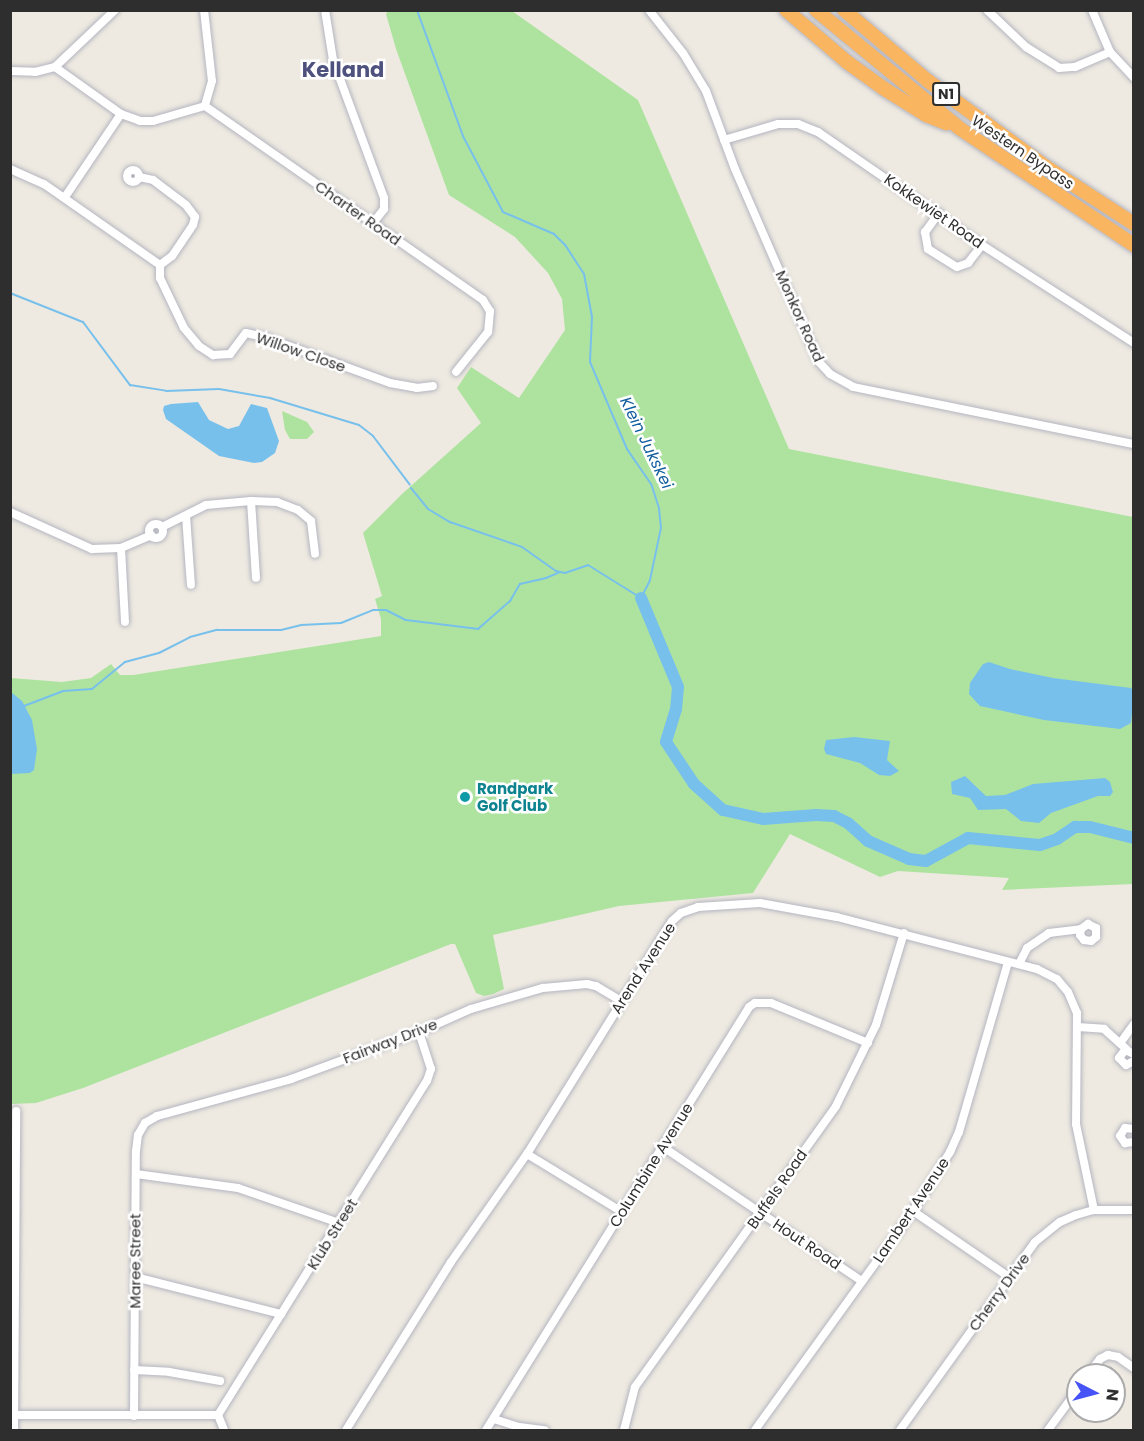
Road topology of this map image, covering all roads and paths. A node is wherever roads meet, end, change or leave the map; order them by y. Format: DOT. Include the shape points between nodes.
graph roads {
  1 [pos="115,10"];
  2 [pos="204,10"];
  3 [pos="325,10"];
  4 [pos="649,10"];
  5 [pos="786,10"];
  6 [pos="816,10"];
  7 [pos="844,10"];
  8 [pos="987,10"];
  9 [pos="1092,10"];
  10 [pos="1110,52"];
  11 [pos="55,67"];
  12 [pos="10,71"];
  13 [pos="1134,78"];
  14 [pos="205,106"];
  15 [pos="121,114"];
  16 [pos="959,128"];
  17 [pos="724,140"];
  18 [pos="10,168"];
  19 [pos="140,177"];
  20 [pos="65,197"];
  21 [pos="939,213"];
  22 [pos="373,224"];
  23 [pos="1134,224"];
  24 [pos="982,245"];
  25 [pos="1134,245"];
  26 [pos="160,265"];
  27 [pos="1134,343"];
  28 [pos="456,372"];
  29 [pos="433,386"];
  30 [pos="1134,444"];
  31 [pos="251,501"];
  32 [pos="10,512"];
  33 [pos="186,516"];
  34 [pos="121,548"];
  35 [pos="315,554"];
  36 [pos="256,578"];
  37 [pos="191,585"];
  38 [pos="125,622"];
  39 [pos="1081,929"];
  40 [pos="904,933"];
  41 [pos="1008,962"];
  42 [pos="1019,964"];
  43 [pos="621,1001"];
  44 [pos="1134,1024"];
  45 [pos="1078,1027"];
  46 [pos="419,1032"];
  47 [pos="1121,1042"];
  48 [pos="868,1043"];
  49 [pos="1130,1052"];
  50 [pos="1134,1061"];
  51 [pos="16,1111"];
  52 [pos="157,1116"];
  53 [pos="1134,1129"];
  54 [pos="1134,1142"];
  55 [pos="663,1147"];
  56 [pos="526,1154"];
  57 [pos="136,1174"];
  58 [pos="1094,1210"];
  59 [pos="1134,1210"];
  60 [pos="913,1211"];
  61 [pos="622,1212"];
  62 [pos="761,1213"];
  63 [pos="339,1223"];
  64 [pos="135,1277"];
  65 [pos="1009,1278"];
  66 [pos="862,1281"];
  67 [pos="281,1314"];
  68 [pos="1097,1363"];
  69 [pos="1134,1368"];
  70 [pos="134,1370"];
  71 [pos="220,1381"];
  72 [pos="1066,1406"];
  73 [pos="14,1415"];
  74 [pos="218,1415"];
  75 [pos="134,1416"];
  76 [pos="494,1419"];
  77 [pos="14,1431"];
  78 [pos="224,1431"];
  79 [pos="346,1431"];
  80 [pos="486,1431"];
  81 [pos="545,1431"];
  82 [pos="624,1431"];
  83 [pos="756,1431"];
  84 [pos="900,1431"];
  85 [pos="1048,1431"];
  1 -- 11 [label="street"];
  2 -- 14 [label="street" via="212,81"];
  3 -- 22 [label="street" via="333,60 384,198 384,209"];
  4 -- 17 [label="street, Monkor Road" via="694,68"];
  5 -- 16 [label="highway" via="883,88 926,115"];
  6 -- 16 [label="highway, Western Bypass / N1"];
  7 -- 23 [label="highway, Western Bypass / N1" via="936,87 1046,167"];
  8 -- 10 [label="street" via="1026,47 1059,68 1075,67"];
  9 -- 10 [label="street"];
  10 -- 13 [label="street"];
  11 -- 12 [label="street" via="35,72"];
  11 -- 15 [label="street"];
  14 -- 15 [label="street" via="153,121"];
  14 -- 22 [label="street, Charter Road"];
  15 -- 20 [label="street"];
  16 -- 25 [label="highway, Western Bypass / N1"];
  17 -- 21 [label="street, Kokkewiet Road" via="778,124 804,126"];
  17 -- 30 [label="street, Monkor Road" via="819,362 838,381"];
  18 -- 20 [label="street"];
  19 -- 26 [label="street" via="153,180 186,204 195,217 172,256"];
  20 -- 26 [label="street"];
  21 -- 24 [label="street, Kokkewiet Road"];
  21 -- 24 [label="street" via="924,232 928,249 957,267 968,263"];
  22 -- 28 [label="street, Charter Road" via="483,300 490,311 488,332"];
  24 -- 27 [label="street, Kokkewiet Road"];
  26 -- 29 [label="street, Willow Close" via="160,278 184,328 213,355 230,354 246,333 390,382 417,388"];
  31 -- 33 [label="street" via="206,505"];
  31 -- 35 [label="street" via="277,502 306,516 313,527"];
  31 -- 36 [label="street"];
  32 -- 34 [label="street" via="84,548"];
  33 -- 34 [label="street" via="162,527 152,525 151,535"];
  33 -- 37 [label="street"];
  34 -- 38 [label="street"];
  39 -- 42 [label="street" via="1043,936 1027,948"];
  40 -- 41 [label="street, Arend Avenue"];
  40 -- 43 [label="street, Arend Avenue" via="765,904 698,907 672,921"];
  40 -- 48 [label="street, Buffels Road"];
  41 -- 42 [label="street, Arend Avenue"];
  41 -- 60 [label="street, Lambert Avenue" via="955,1142"];
  42 -- 45 [label="street, Arend Avenue" via="1060,982 1075,1007"];
  43 -- 46 [label="street, Fairway Drive" via="596,986 550,986 471,1009"];
  43 -- 56 [label="street, Arend Avenue"];
  44 -- 47 [label="street"];
  45 -- 47 [label="street" via="1104,1029"];
  45 -- 58 [label="street, Arend Avenue" via="1076,1124"];
  46 -- 52 [label="street, Fairway Drive" via="291,1079"];
  46 -- 63 [label="street, Klub Street" via="431,1069 427,1082"];
  47 -- 49 [label="street"];
  48 -- 55 [label="street, Columbine Avenue" via="771,1003 755,1003 745,1013"];
  48 -- 62 [label="street, Buffels Road" via="836,1106"];
  49 -- 50 [label="street" via="1121,1053 1120,1061 1126,1065"];
  51 -- 73 [label="street"];
  52 -- 57 [label="street, Maree Street" via="141,1128"];
  53 -- 54 [label="street" via="1125,1128 1120,1136 1125,1143"];
  55 -- 61 [label="street, Columbine Avenue"];
  55 -- 62 [label="street, Hout Road"];
  56 -- 61 [label="street"];
  56 -- 79 [label="street, Arend Avenue" via="451,1262"];
  57 -- 63 [label="street" via="238,1188"];
  57 -- 64 [label="street, Maree Street"];
  58 -- 59 [label="street, Cherry Drive"];
  58 -- 65 [label="street, Cherry Drive" via="1060,1222 1046,1232"];
  60 -- 65 [label="street"];
  60 -- 66 [label="street, Lambert Avenue"];
  61 -- 76 [label="street, Columbine Avenue"];
  62 -- 66 [label="street, Hout Road"];
  62 -- 82 [label="street, Buffels Road" via="635,1387"];
  63 -- 67 [label="street, Klub Street"];
  64 -- 67 [label="street"];
  64 -- 70 [label="street, Maree Street"];
  65 -- 84 [label="street, Cherry Drive"];
  66 -- 83 [label="street, Lambert Avenue"];
  67 -- 74 [label="street, Klub Street"];
  68 -- 69 [label="street" via="1108,1355"];
  70 -- 71 [label="street"];
  70 -- 75 [label="street, Maree Street"];
  72 -- 85 [label="street"];
  73 -- 75 [label="street"];
  73 -- 77 [label="street"];
  74 -- 75 [label="street"];
  74 -- 78 [label="street"];
  76 -- 80 [label="street, Columbine Avenue"];
  76 -- 81 [label="street"];
}
